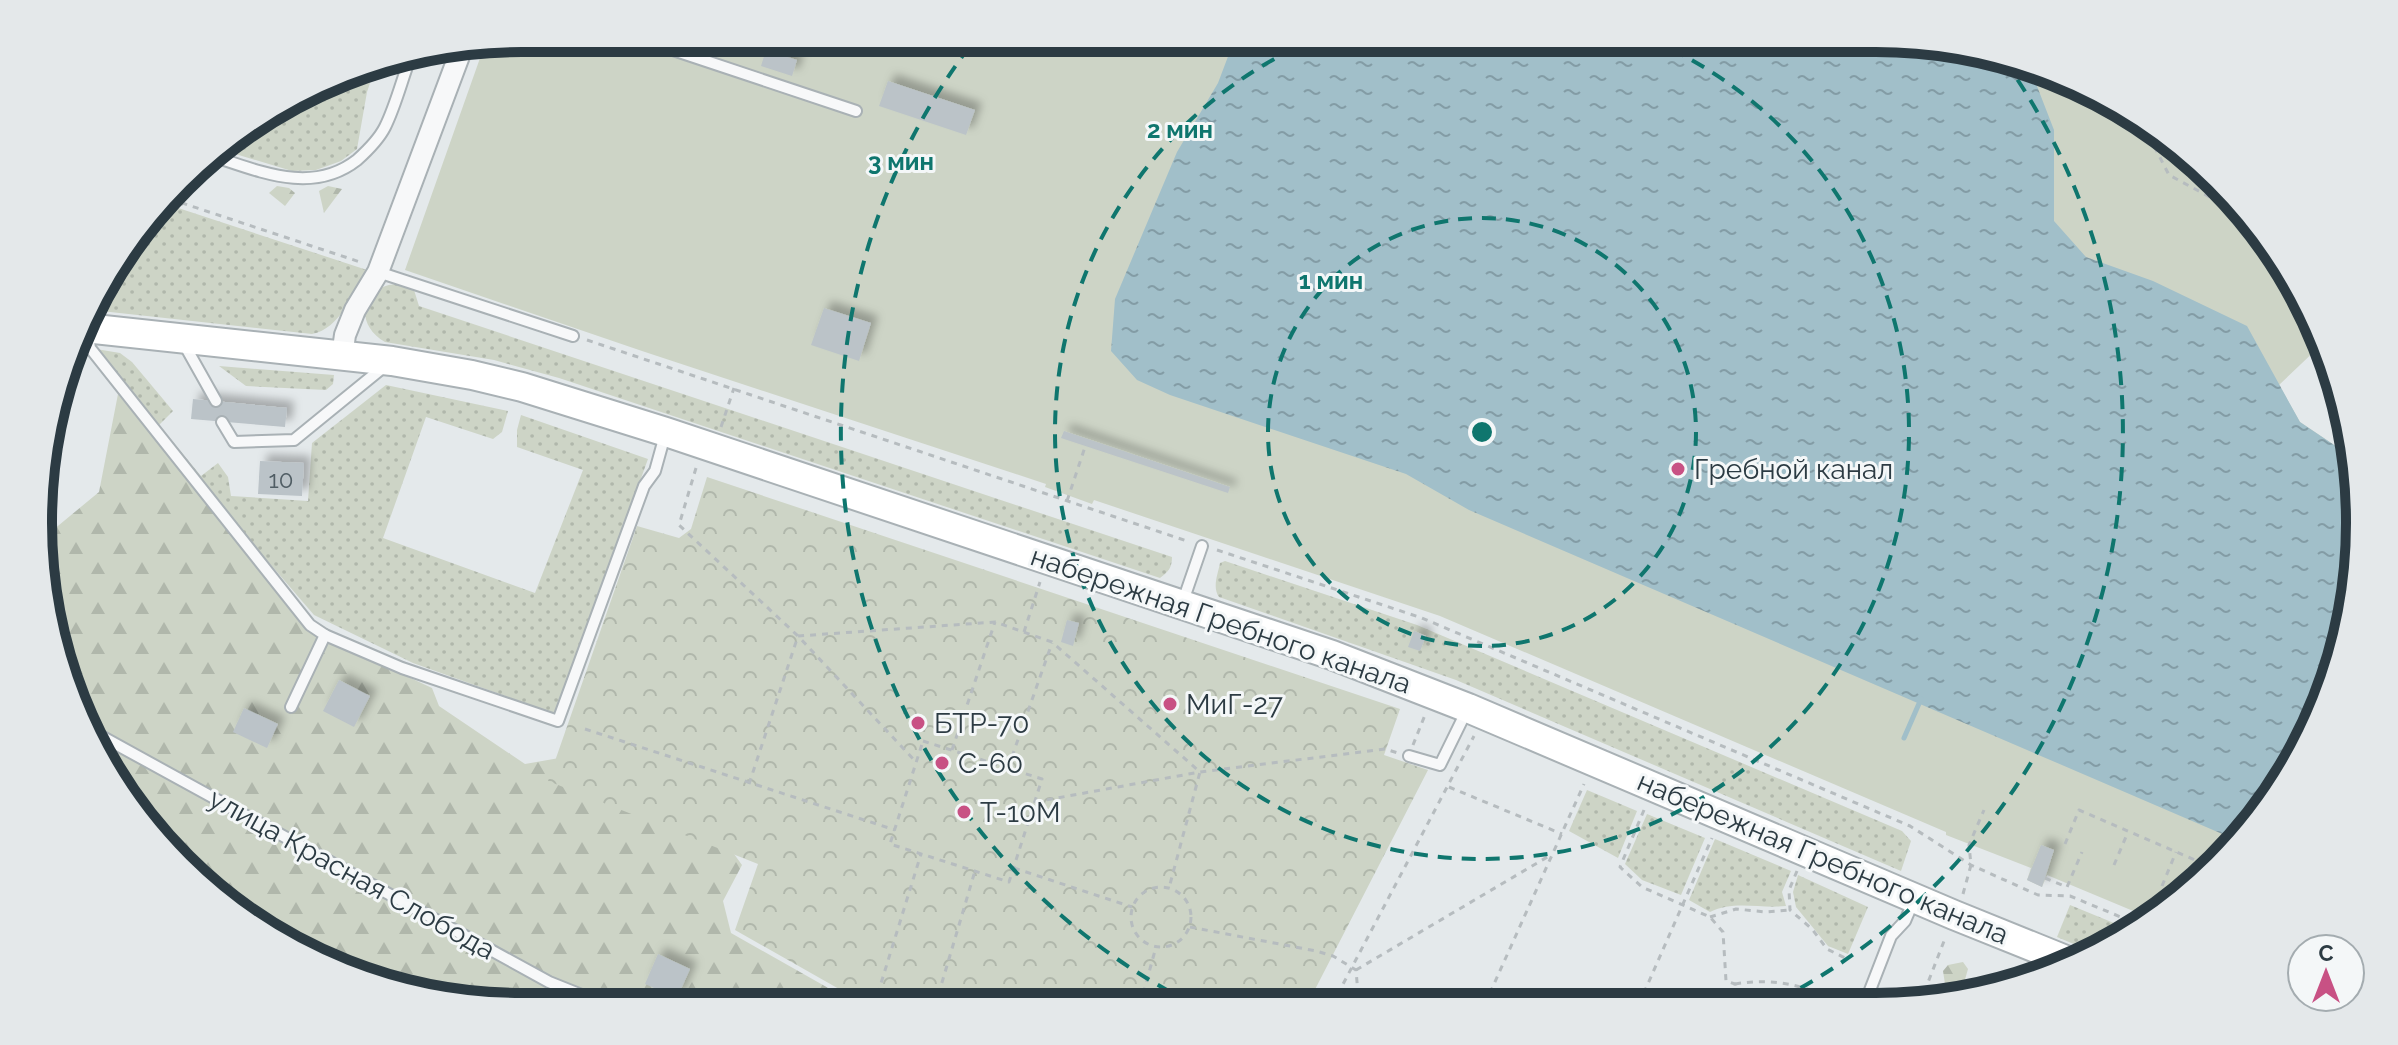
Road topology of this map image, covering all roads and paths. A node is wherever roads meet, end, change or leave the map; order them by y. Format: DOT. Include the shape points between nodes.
graph roads {
  1 [pos="679,52"];
  2 [pos="459,56"];
  3 [pos="407,67"];
  4 [pos="856,111"];
  5 [pos="2153,143"];
  6 [pos="223,160"];
  7 [pos="2220,202"];
  8 [pos="178,203"];
  9 [pos="378,272"];
  10 [pos="94,329"];
  11 [pos="573,336"];
  12 [pos="181,339"];
  13 [pos="89,341"];
  14 [pos="342,356"];
  15 [pos="392,361"];
  16 [pos="734,388"];
  17 [pos="216,401"];
  18 [pos="856,421"];
  19 [pos="222,422"];
  20 [pos="854,428"];
  21 [pos="720,430"];
  22 [pos="666,432"];
  23 [pos="1085,447"];
  24 [pos="696,468"];
  25 [pos="1067,501"];
  26 [pos="1202,546"];
  27 [pos="1040,582"];
  28 [pos="1182,604"];
  29 [pos="995,622"];
  30 [pos="1024,632"];
  31 [pos="325,635"];
  32 [pos="798,636"];
  33 [pos="1052,642"];
  34 [pos="291,707"];
  35 [pos="1468,708"];
  36 [pos="1425,715"];
  37 [pos="585,729"];
  38 [pos="1474,736"];
  39 [pos="105,738"];
  40 [pos="952,750"];
  41 [pos="1409,756"];
  42 [pos="916,762"];
  43 [pos="1008,768"];
  44 [pos="1200,772"];
  45 [pos="749,784"];
  46 [pos="1584,784"];
  47 [pos="1449,787"];
  48 [pos="1035,802"];
  49 [pos="1645,809"];
  50 [pos="1984,810"];
  51 [pos="895,830"];
  52 [pos="2128,831"];
  53 [pos="1562,834"];
  54 [pos="1713,834"];
  55 [pos="2065,844"];
  56 [pos="2082,852"];
  57 [pos="2176,852"];
  58 [pos="921,854"];
  59 [pos="1552,855"];
  60 [pos="2200,862"];
  61 [pos="1971,865"];
  62 [pos="2114,865"];
  63 [pos="1014,868"];
  64 [pos="975,871"];
  65 [pos="1797,871"];
  66 [pos="2045,878"];
  67 [pos="2162,886"];
  68 [pos="2067,887"];
  69 [pos="1169,888"];
  70 [pos="2070,896"];
  71 [pos="1914,898"];
  72 [pos="1962,898"];
  73 [pos="1683,904"];
  74 [pos="1132,907"];
  75 [pos="1790,910"];
  76 [pos="1710,917"];
  77 [pos="2128,920"];
  78 [pos="1190,927"];
  79 [pos="1946,937"];
  80 [pos="1156,947"];
  81 [pos="2057,956"];
  82 [pos="1849,960"];
  83 [pos="1354,968"];
  84 [pos="1735,984"];
  85 [pos="1925,990"];
  86 [pos="576,993"];
  87 [pos="878,993"];
  88 [pos="939,993"];
  89 [pos="1143,993"];
  90 [pos="1339,993"];
  91 [pos="1357,993"];
  92 [pos="1490,993"];
  93 [pos="1644,993"];
  94 [pos="1736,993"];
  95 [pos="1820,993"];
  96 [pos="1869,993"];
  1 -- 4 [label="lane"];
  2 -- 9 [label="street"];
  3 -- 6 [label="lane" via="384,128 366,153 346,168 325,177 281,178"];
  5 -- 7 [label="path" via="2169,175"];
  8 -- 9 [label="path"];
  9 -- 11 [label="lane"];
  9 -- 14 [label="street" via="355,310"];
  10 -- 12 [label="street"];
  11 -- 16 [label="path"];
  12 -- 14 [label="street"];
  12 -- 17 [label="lane"];
  13 -- 31 [label="lane" via="310,625"];
  14 -- 15 [label="street, набережная Гребного канала"];
  15 -- 19 [label="lane" via="294,440 234,442"];
  15 -- 22 [label="street, набережная Гребного канала" via="522,387"];
  16 -- 20 [label="path"];
  16 -- 21 [label="path"];
  18 -- 20 [label="path"];
  20 -- 25 [label="path"];
  22 -- 28 [label="street, набережная Гребного канала"];
  22 -- 31 [label="lane" via="558,721 402,668"];
  23 -- 25 [label="path"];
  24 -- 32 [label="path" via="679,525"];
  25 -- 26 [label="path"];
  26 -- 28 [label="lane"];
  26 -- 61 [label="path" via="1422,618 1910,826"];
  27 -- 30 [label="path"];
  28 -- 35 [label="street, набережная Гребного канала"];
  29 -- 30 [label="path"];
  29 -- 32 [label="path"];
  29 -- 40 [label="path"];
  30 -- 33 [label="path"];
  31 -- 34 [label="lane"];
  32 -- 42 [label="path"];
  32 -- 45 [label="path"];
  33 -- 43 [label="path"];
  33 -- 44 [label="path"];
  35 -- 41 [label="lane" via="1440,765"];
  35 -- 71 [label="street, набережная Гребного канала"];
  36 -- 41 [label="path"];
  37 -- 45 [label="path"];
  38 -- 47 [label="path"];
  39 -- 86 [label="lane, улица Красная Слобода"];
  40 -- 42 [label="path" via="923,741"];
  40 -- 43 [label="path"];
  41 -- 44 [label="path" via="1385,749"];
  42 -- 51 [label="path"];
  43 -- 48 [label="path" via="1042,779"];
  44 -- 48 [label="path"];
  44 -- 69 [label="path"];
  45 -- 51 [label="path"];
  46 -- 53 [label="path"];
  47 -- 53 [label="path"];
  47 -- 83 [label="path"];
  48 -- 63 [label="path"];
  49 -- 73 [label="path" via="1620,867 1642,887"];
  50 -- 61 [label="path" via="1969,845"];
  51 -- 58 [label="path" via="890,844"];
  52 -- 55 [label="path" via="2079,810"];
  52 -- 57 [label="path"];
  52 -- 62 [label="path"];
  53 -- 59 [label="path"];
  54 -- 73 [label="path"];
  56 -- 68 [label="path"];
  57 -- 60 [label="path"];
  57 -- 67 [label="path"];
  58 -- 64 [label="path"];
  58 -- 87 [label="path"];
  59 -- 83 [label="path"];
  59 -- 92 [label="path"];
  61 -- 70 [label="path" via="2038,895"];
  61 -- 72 [label="path"];
  63 -- 64 [label="path" via="1009,882"];
  63 -- 74 [label="path"];
  64 -- 88 [label="path"];
  65 -- 75 [label="path" via="1789,890"];
  66 -- 68 [label="path"];
  68 -- 70 [label="path"];
  69 -- 74 [label="path" via="1152,888"];
  69 -- 78 [label="path" via="1185,898"];
  70 -- 77 [label="path"];
  71 -- 81 [label="street, набережная Гребного канала"];
  71 -- 96 [label="lane" via="1905,921 1891,936"];
  73 -- 76 [label="path"];
  73 -- 93 [label="path"];
  74 -- 80 [label="path" via="1131,923 1141,940"];
  75 -- 76 [label="path" via="1736,909"];
  75 -- 82 [label="path" via="1827,949"];
  76 -- 84 [label="path" via="1723,932 1726,981"];
  78 -- 80 [label="path" via="1180,941"];
  78 -- 83 [label="path" via="1316,951"];
  79 -- 85 [label="path"];
  80 -- 89 [label="path"];
  83 -- 90 [label="path"];
  83 -- 91 [label="path"];
  84 -- 94 [label="path"];
  84 -- 95 [label="path" via="1801,985"];
}
